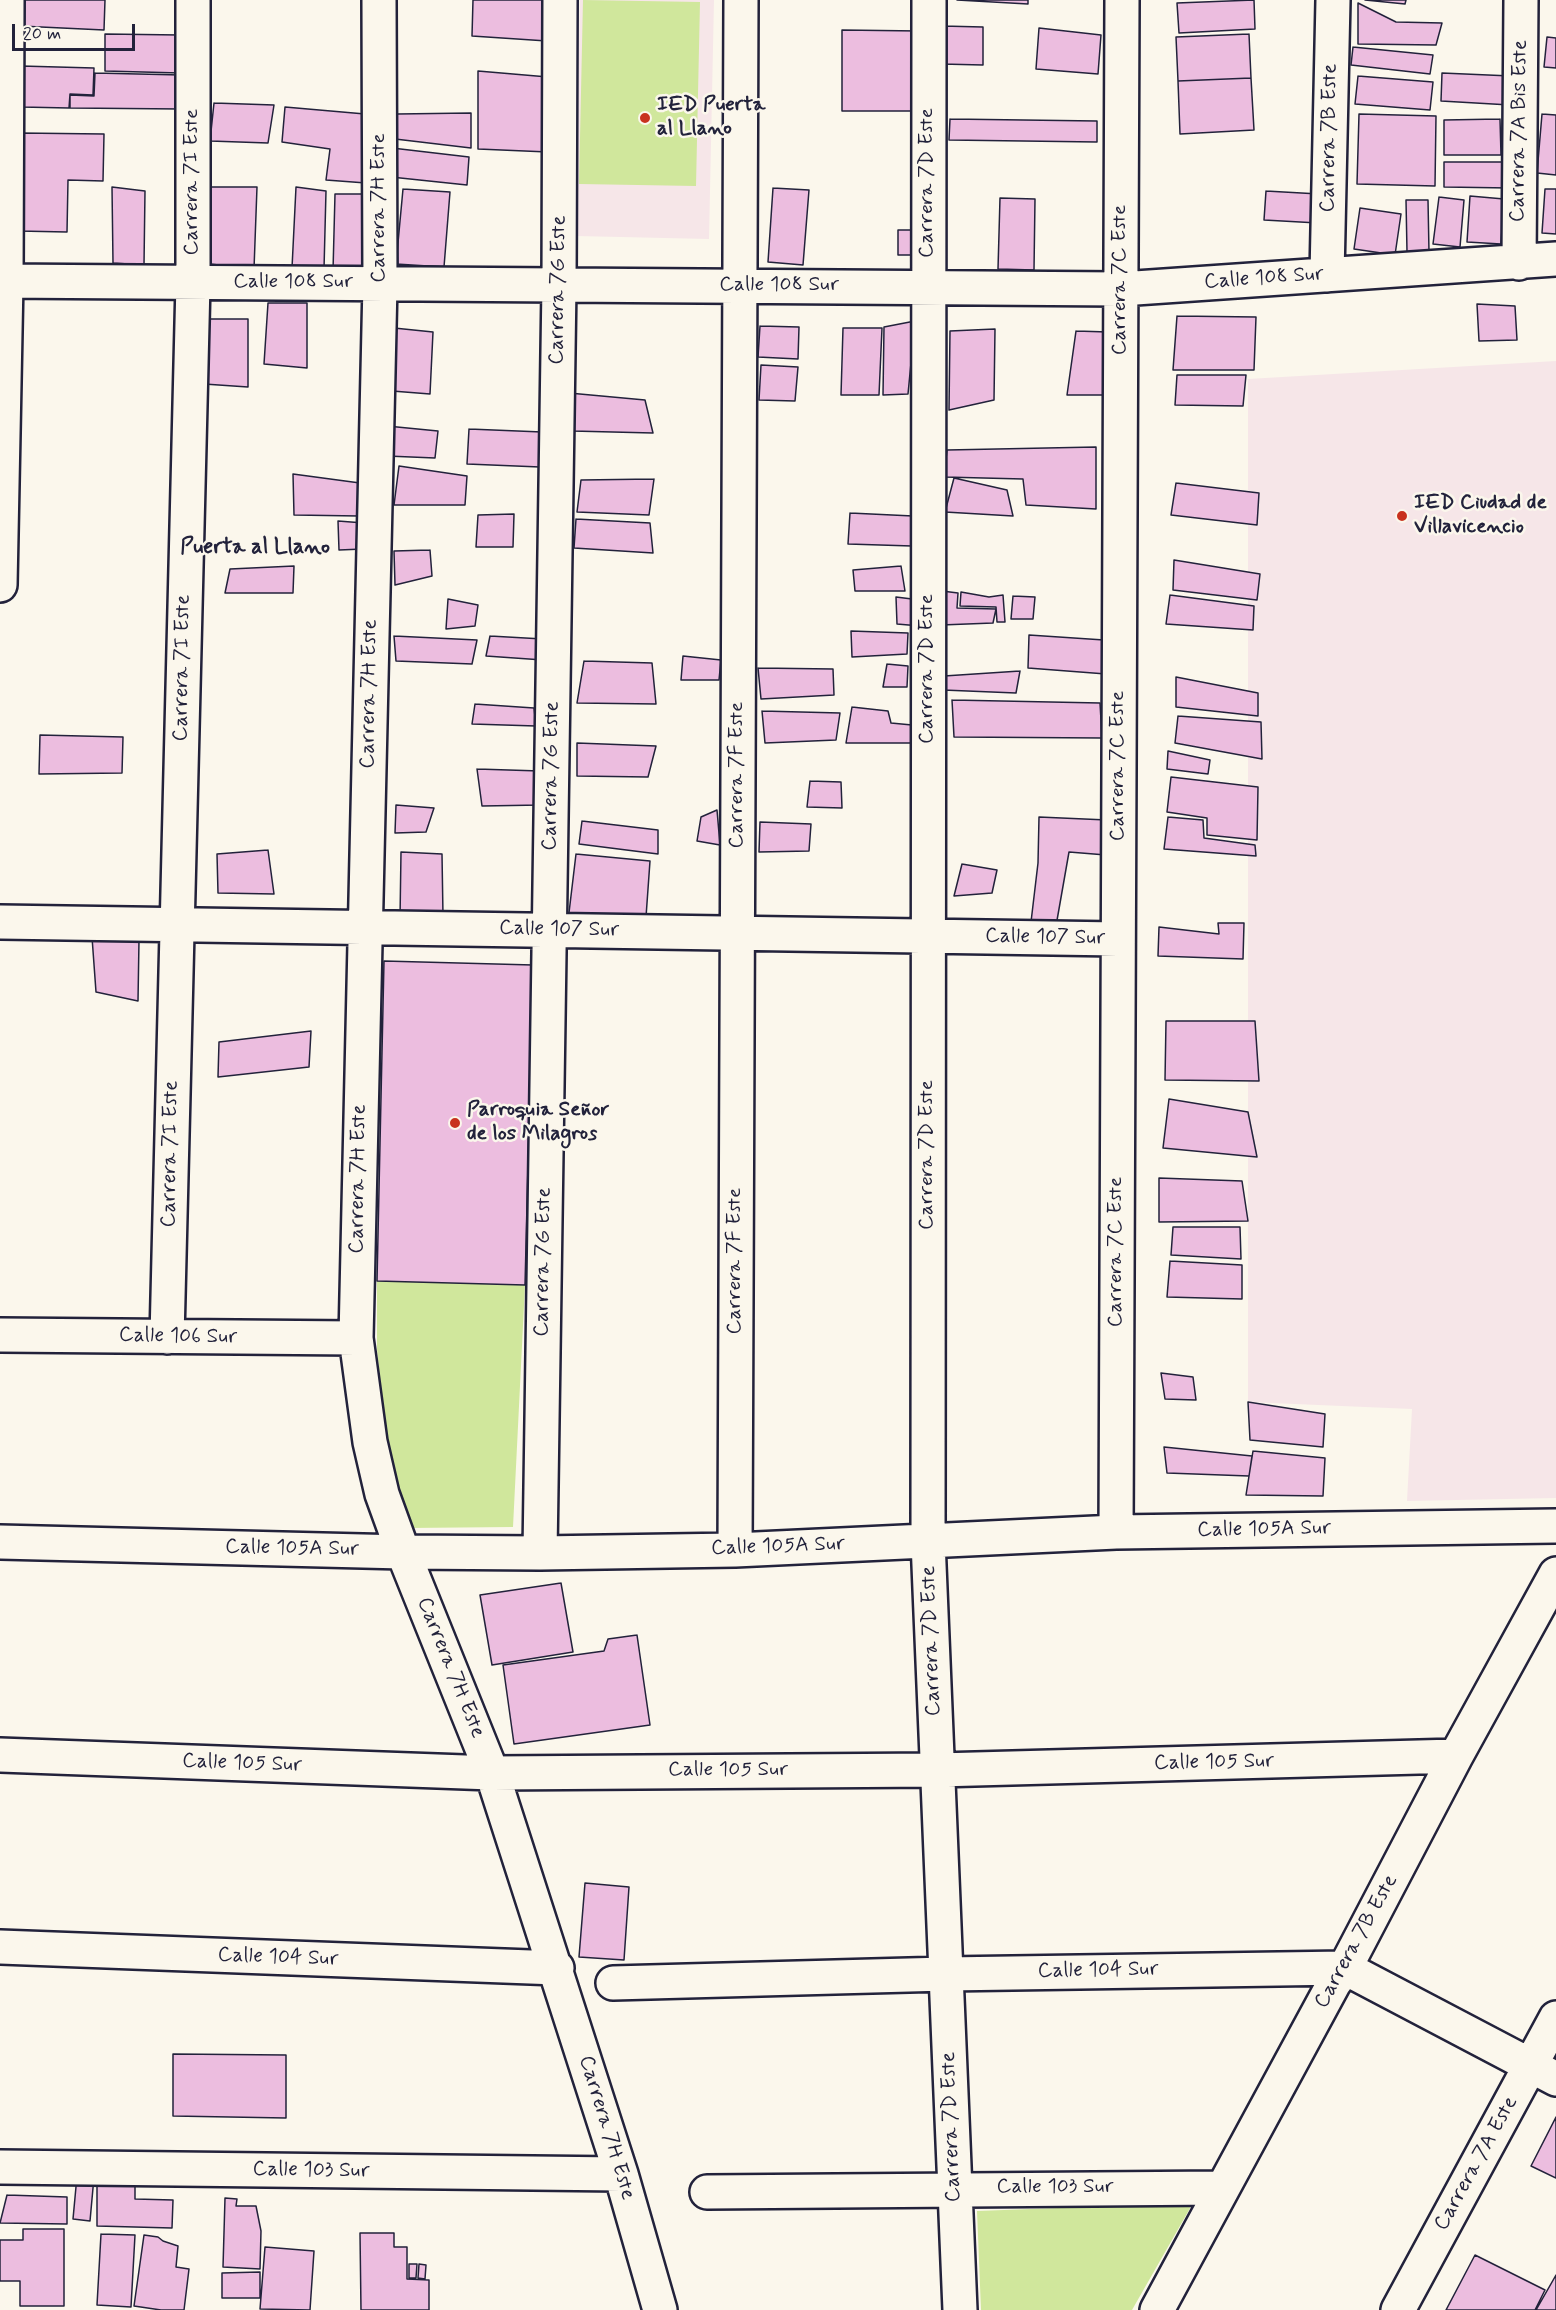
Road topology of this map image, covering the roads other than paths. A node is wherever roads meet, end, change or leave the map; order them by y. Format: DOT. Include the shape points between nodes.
graph roads {
  1 [pos="7,0"];
  2 [pos="193,0"];
  3 [pos="379,0"];
  4 [pos="560,0"];
  5 [pos="741,0"];
  6 [pos="929,0"];
  7 [pos="1122,0"];
  8 [pos="1333,0"];
  9 [pos="1521,0"];
  10 [pos="1556,259"];
  11 [pos="1519,263"];
  12 [pos="1327,275"];
  13 [pos="3,281"];
  14 [pos="193,283"];
  15 [pos="380,284"];
  16 [pos="559,285"];
  17 [pos="740,286"];
  18 [pos="927,288"];
  19 [pos="1121,289"];
  20 [pos="0,585"];
  21 [pos="0,922"];
  22 [pos="177,924"];
  23 [pos="365,927"];
  24 [pos="549,930"];
  25 [pos="737,933"];
  26 [pos="928,936"];
  27 [pos="1118,939"];
  28 [pos="0,1335"];
  29 [pos="167,1336"];
  30 [pos="356,1338"];
  31 [pos="1556,1526"];
  32 [pos="1116,1532"];
  33 [pos="928,1541"];
  34 [pos="0,1542"];
  35 [pos="735,1550"];
  36 [pos="403,1552"];
  37 [pos="540,1552"];
  38 [pos="1556,1574"];
  39 [pos="0,1755"];
  40 [pos="1456,1756"];
  41 [pos="938,1770"];
  42 [pos="492,1773"];
  43 [pos="0,1947"];
  44 [pos="557,1968"];
  45 [pos="1345,1968"];
  46 [pos="946,1974"];
  47 [pos="613,1983"];
  48 [pos="1556,2018"];
  49 [pos="1543,2072"];
  50 [pos="0,2168"];
  51 [pos="621,2174"];
  52 [pos="1223,2188"];
  53 [pos="955,2189"];
  54 [pos="707,2192"];
  55 [pos="660,2310"];
  56 [pos="960,2310"];
  57 [pos="1158,2310"];
  58 [pos="1398,2310"];
  1 -- 13 [label="street"];
  2 -- 14 [label="street, Carrera 7I Este"];
  3 -- 15 [label="street, Carrera 7H Este"];
  4 -- 16 [label="street, Carrera 7G Este"];
  5 -- 17 [label="street, Carrera 7F Este"];
  6 -- 18 [label="street, Carrera 7D Este"];
  7 -- 19 [label="street, Carrera 7C Este"];
  8 -- 12 [label="street, Carrera 7B Este"];
  9 -- 11 [label="street, Carrera 7A Bis Este"];
  10 -- 11 [label="street, Calle 108 Sur"];
  11 -- 12 [label="street, Calle 108 Sur"];
  12 -- 19 [label="street, Calle 108 Sur"];
  13 -- 14 [label="street, Calle 108 Sur"];
  13 -- 20 [label="street"];
  14 -- 15 [label="street, Calle 108 Sur"];
  14 -- 22 [label="street, Carrera 7I Este"];
  15 -- 16 [label="street, Calle 108 Sur"];
  15 -- 23 [label="street, Carrera 7H Este"];
  16 -- 17 [label="street, Calle 108 Sur"];
  16 -- 24 [label="street, Carrera 7G Este"];
  17 -- 18 [label="street, Calle 108 Sur"];
  17 -- 25 [label="street, Carrera 7F Este"];
  18 -- 19 [label="street, Calle 108 Sur"];
  18 -- 26 [label="street, Carrera 7D Este"];
  19 -- 27 [label="street, Carrera 7C Este"];
  21 -- 22 [label="street, Calle 107 Sur"];
  22 -- 23 [label="street, Calle 107 Sur"];
  22 -- 29 [label="street, Carrera 7I Este"];
  23 -- 24 [label="street, Calle 107 Sur"];
  23 -- 30 [label="street, Carrera 7H Este"];
  24 -- 25 [label="street, Calle 107 Sur"];
  24 -- 37 [label="street, Carrera 7G Este"];
  25 -- 26 [label="street, Calle 107 Sur"];
  25 -- 35 [label="street, Carrera 7F Este"];
  26 -- 27 [label="street, Calle 107 Sur"];
  26 -- 33 [label="street, Carrera 7D Este"];
  27 -- 32 [label="street, Carrera 7C Este"];
  28 -- 29 [label="street, Calle 106 Sur"];
  29 -- 30 [label="street, Calle 106 Sur"];
  30 -- 36 [label="street, Carrera 7H Este" via="370,1442 382,1494"];
  31 -- 32 [label="street, Calle 105A Sur"];
  32 -- 33 [label="street, Calle 105A Sur"];
  33 -- 35 [label="street, Calle 105A Sur"];
  33 -- 41 [label="street, Carrera 7D Este"];
  34 -- 36 [label="street, Calle 105A Sur"];
  35 -- 37 [label="street, Calle 105A Sur"];
  36 -- 37 [label="street, Calle 105A Sur"];
  36 -- 42 [label="street, Carrera 7H Este"];
  38 -- 40 [label="street, Carrera 7B Este"];
  39 -- 42 [label="street, Calle 105 Sur"];
  40 -- 41 [label="street, Calle 105 Sur"];
  40 -- 45 [label="street, Carrera 7B Este"];
  41 -- 42 [label="street, Calle 105 Sur"];
  41 -- 46 [label="street, Carrera 7D Este"];
  42 -- 44 [label="street, Carrera 7H Este"];
  43 -- 44 [label="street, Calle 104 Sur"];
  44 -- 51 [label="street, Carrera 7H Este"];
  45 -- 46 [label="street, Calle 104 Sur"];
  45 -- 49 [label="street, Calle 104 Sur"];
  45 -- 52 [label="street, Carrera 7B Este"];
  46 -- 47 [label="street, Calle 104 Sur"];
  46 -- 53 [label="street, Carrera 7D Este"];
  48 -- 49 [label="street, Carrera 7A Este"];
  49 -- 58 [label="street, Carrera 7A Este"];
  50 -- 51 [label="street, Calle 103 Sur"];
  51 -- 55 [label="street, Carrera 7H Este"];
  52 -- 53 [label="street, Calle 103 Sur"];
  52 -- 57 [label="street, Carrera 7B Este"];
  53 -- 54 [label="street, Calle 103 Sur"];
  53 -- 56 [label="street, Carrera 7D Este"];
}
